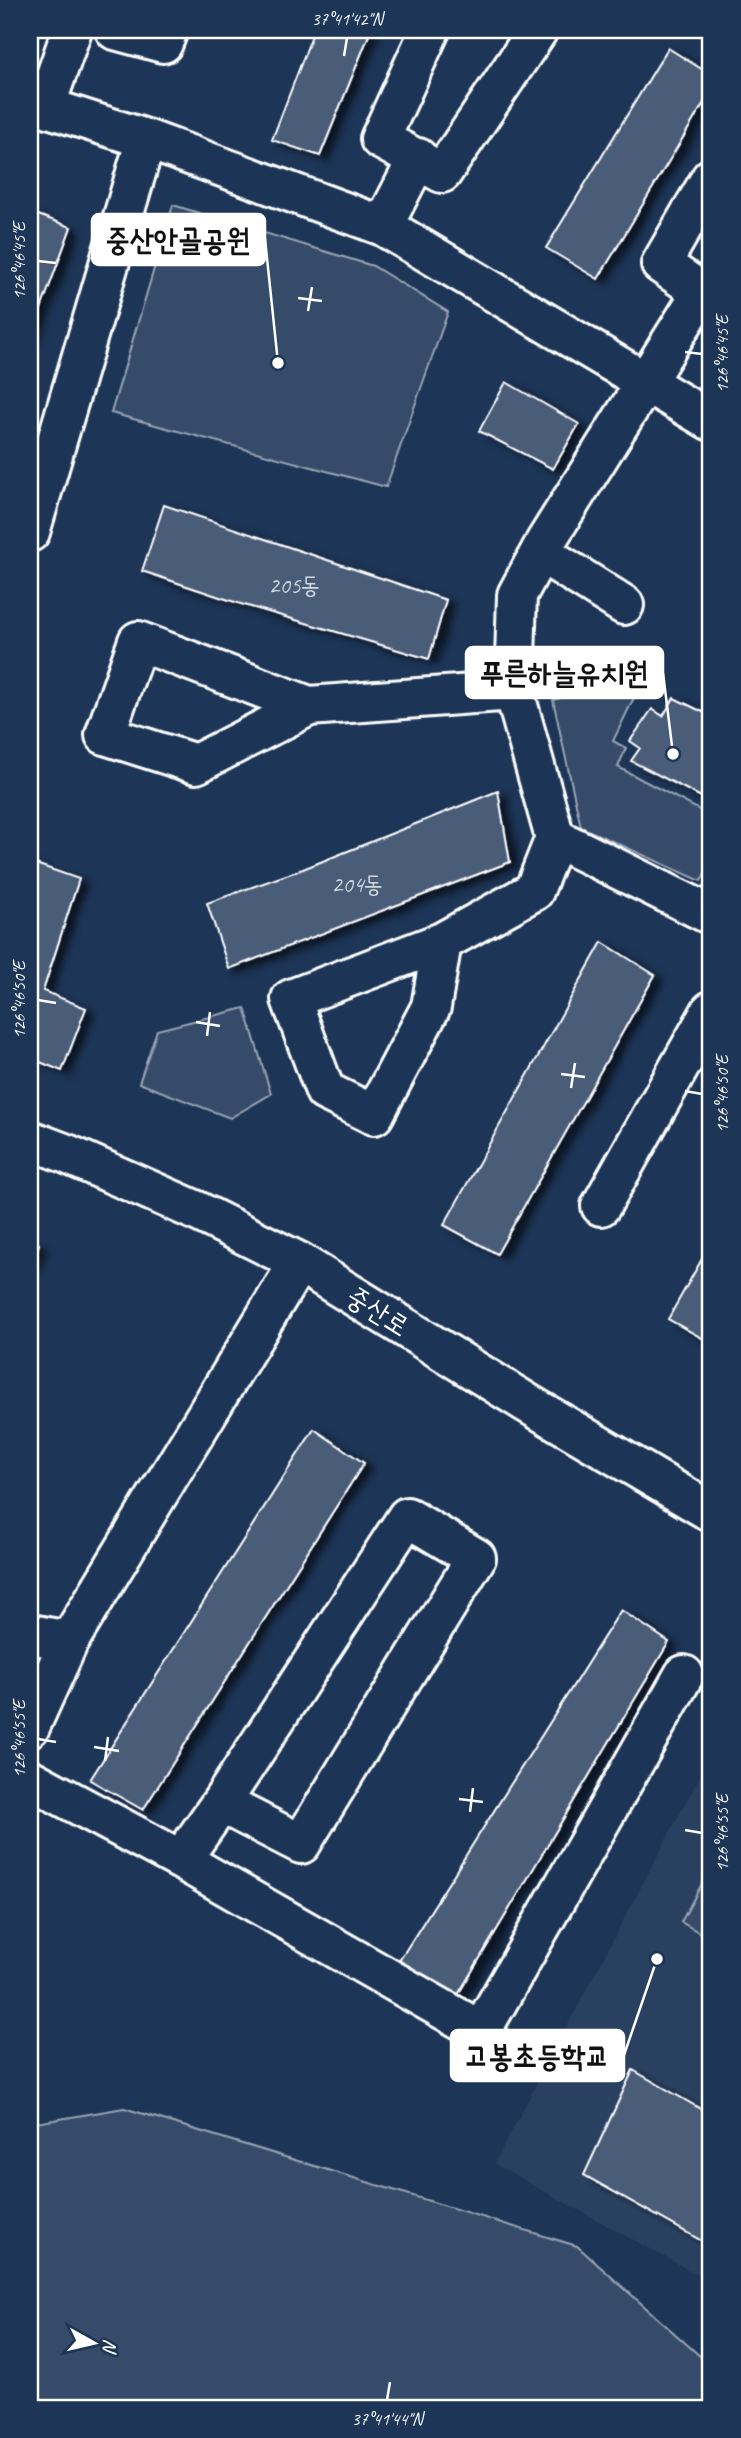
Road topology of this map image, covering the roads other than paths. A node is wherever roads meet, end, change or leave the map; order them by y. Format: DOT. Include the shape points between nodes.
graph roads {
  1 [pos="72,30"];
  2 [pos="115,30"];
  3 [pos="168,30"];
  4 [pos="430,30"];
  5 [pos="538,30"];
  6 [pos="37,105"];
  7 [pos="146,139"];
  8 [pos="418,158"];
  9 [pos="711,178"];
  10 [pos="383,226"];
  11 [pos="706,295"];
  12 [pos="647,382"];
  13 [pos="711,421"];
  14 [pos="30,532"];
  15 [pos="540,552"];
  16 [pos="624,605"];
  17 [pos="514,691"];
  18 [pos="309,706"];
  19 [pos="555,838"];
  20 [pos="711,915"];
  21 [pos="442,942"];
  22 [pos="711,1011"];
  23 [pos="30,1140"];
  24 [pos="601,1206"];
  25 [pos="299,1262"];
  26 [pos="711,1512"];
  27 [pos="30,1634"];
  28 [pos="69,1641"];
  29 [pos="684,1675"];
  30 [pos="30,1727"];
  31 [pos="30,1779"];
  32 [pos="221,1803"];
  33 [pos="181,1860"];
  1 -- 6 [label="main road"];
  2 -- 3 [label="main road" via="163,43"];
  4 -- 8 [label="main road" via="380,139"];
  5 -- 8 [label="main road" via="442,173"];
  6 -- 7 [label="main road"];
  7 -- 10 [label="main road"];
  7 -- 14 [label="main road"];
  8 -- 10 [label="main road"];
  9 -- 11 [label="main road" via="662,264"];
  10 -- 12 [label="main road"];
  11 -- 12 [label="main road"];
  12 -- 13 [label="main road"];
  12 -- 15 [label="main road"];
  15 -- 16 [label="main road"];
  15 -- 17 [label="main road" via="517,595"];
  17 -- 18 [label="main road"];
  17 -- 19 [label="main road"];
  18 -- 18 [label="main road" via="196,764 105,735 138,641"];
  19 -- 20 [label="main road"];
  19 -- 21 [label="main road" via="534,891"];
  21 -- 21 [label="main road" via="291,999 326,1091 374,1115 431,1007"];
  22 -- 24 [label="main road"];
  23 -- 25 [label="main road, 중산로" via="197,1211"];
  25 -- 26 [label="main road, 중산로"];
  25 -- 28 [label="main road"];
  27 -- 28 [label="main road"];
  28 -- 30 [label="main road"];
  29 -- 33 [label="main road" via="481,2031"];
  31 -- 33 [label="main road"];
  32 -- 32 [label="main road" via="407,1517 476,1558 301,1844"];
  32 -- 33 [label="main road"];
}
